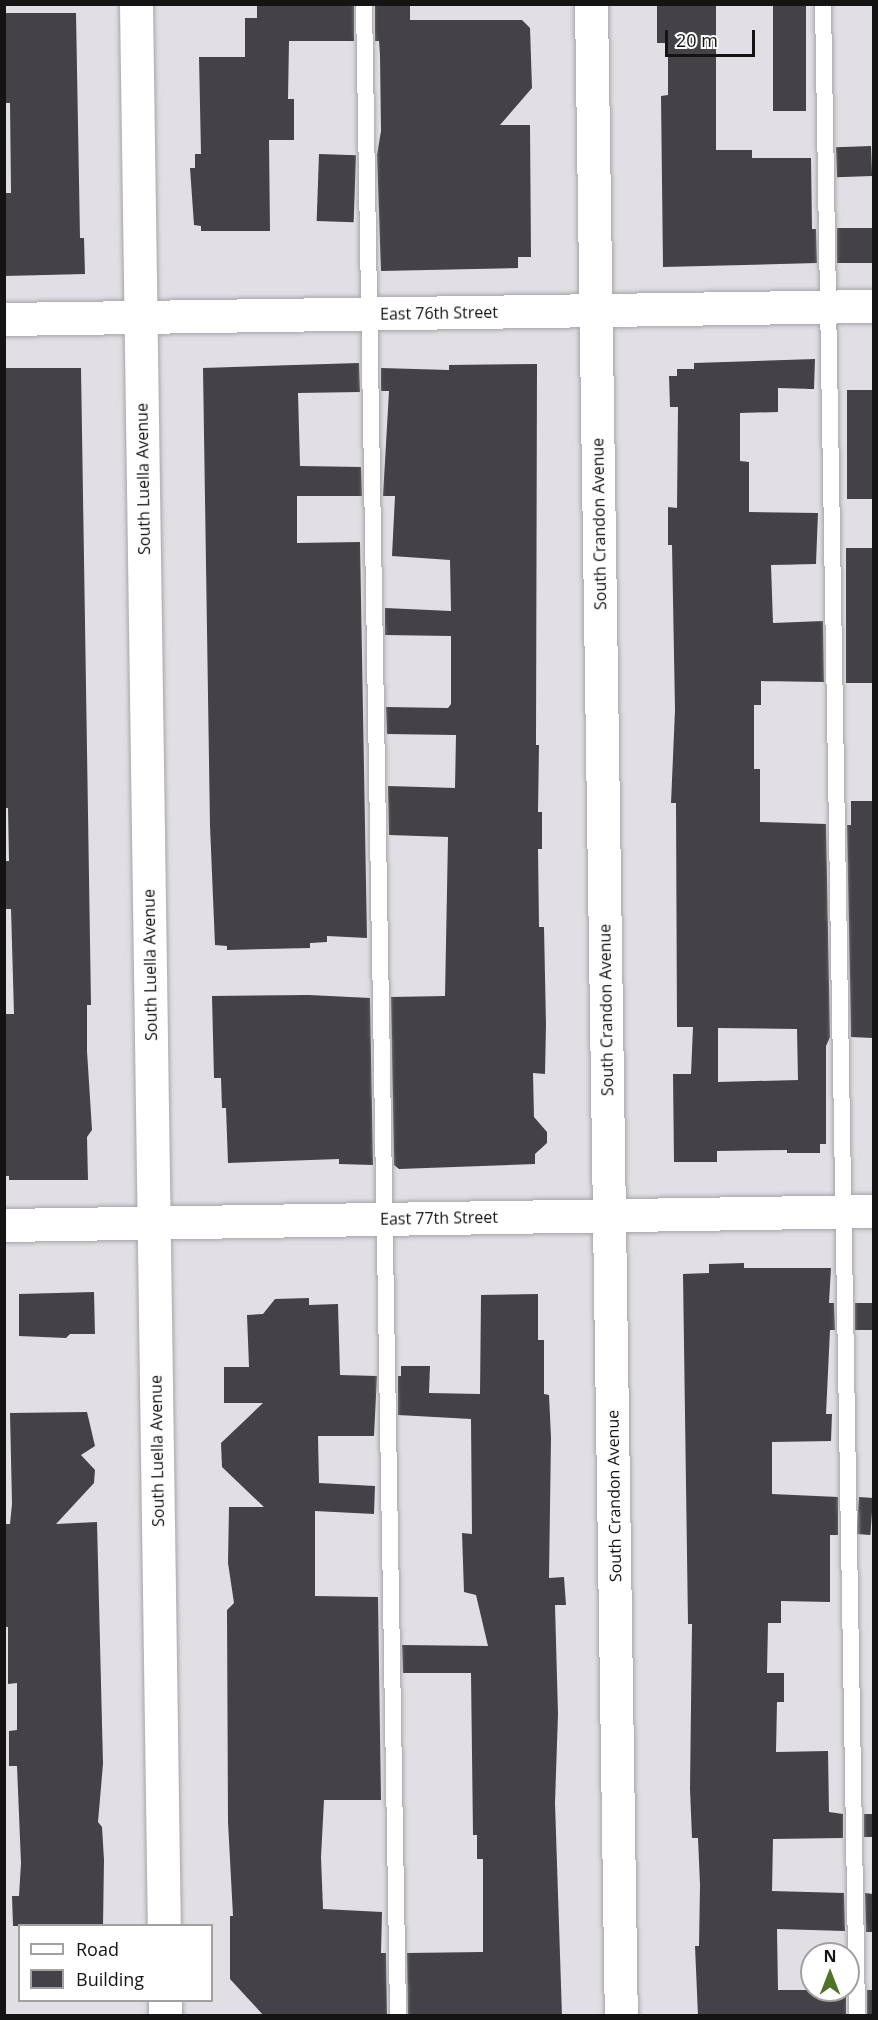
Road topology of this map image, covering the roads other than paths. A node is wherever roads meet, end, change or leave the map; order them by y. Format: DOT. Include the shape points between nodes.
graph roads {
  1 [pos="136,4"];
  2 [pos="364,4"];
  3 [pos="591,4"];
  4 [pos="823,4"];
  5 [pos="873,306"];
  6 [pos="828,307"];
  7 [pos="596,310"];
  8 [pos="369,314"];
  9 [pos="141,317"];
  10 [pos="4,319"];
  11 [pos="858,1211"];
  12 [pos="609,1215"];
  13 [pos="385,1219"];
  14 [pos="153,1223"];
  15 [pos="4,1225"];
  16 [pos="164,1924"];
  17 [pos="398,2016"];
  18 [pos="621,2016"];
  19 [pos="857,2016"];
  1 -- 9 [label="street, South Luella Avenue"];
  2 -- 8 [label="lane"];
  3 -- 7 [label="street, South Crandon Avenue"];
  4 -- 6 [label="lane"];
  5 -- 6 [label="street, East 76th Street"];
  6 -- 7 [label="street, East 76th Street"];
  6 -- 11 [label="lane"];
  7 -- 8 [label="street, East 76th Street"];
  7 -- 12 [label="street, South Crandon Avenue"];
  8 -- 9 [label="street, East 76th Street"];
  8 -- 13 [label="lane"];
  9 -- 10 [label="street, East 76th Street"];
  9 -- 14 [label="street, South Luella Avenue"];
  11 -- 12 [label="street, East 77th Street"];
  11 -- 19 [label="lane"];
  12 -- 13 [label="street, East 77th Street"];
  12 -- 18 [label="street, South Crandon Avenue"];
  13 -- 14 [label="street, East 77th Street"];
  13 -- 17 [label="lane"];
  14 -- 15 [label="street, East 77th Street"];
  14 -- 16 [label="street, South Luella Avenue"];
}
